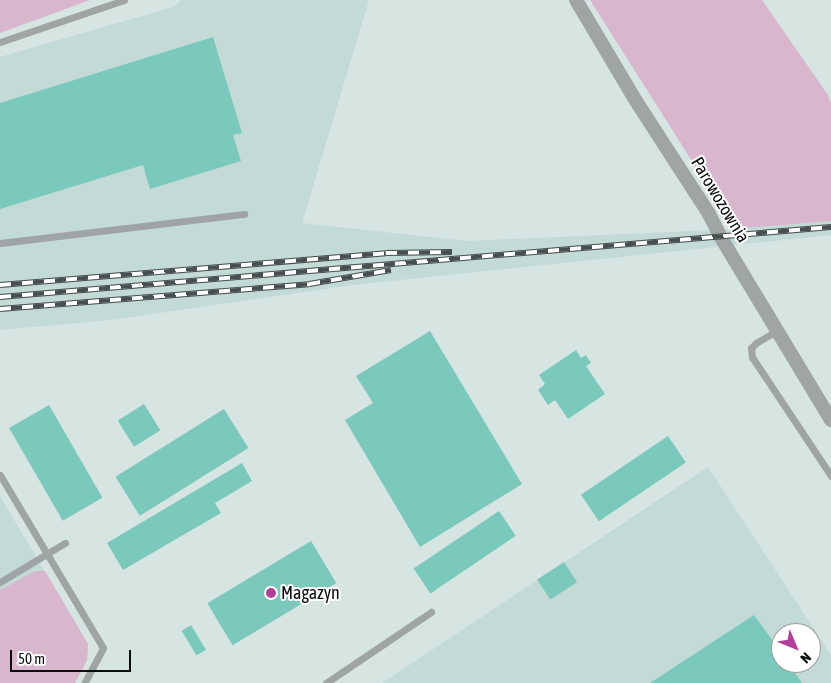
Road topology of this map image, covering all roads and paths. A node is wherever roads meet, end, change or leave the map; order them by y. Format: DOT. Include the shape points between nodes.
graph roads {
  1 [pos="124,0"];
  2 [pos="576,0"];
  3 [pos="0,42"];
  4 [pos="244,214"];
  5 [pos="0,243"];
  6 [pos="776,331"];
  7 [pos="831,420"];
  8 [pos="0,476"];
  9 [pos="831,476"];
  10 [pos="65,543"];
  11 [pos="47,554"];
  12 [pos="0,582"];
  13 [pos="431,612"];
  14 [pos="84,683"];
  15 [pos="326,683"];
  1 -- 3 [label="lane"];
  2 -- 6 [label="street, Parowozownia" via="709,214"];
  4 -- 5 [label="lane"];
  6 -- 7 [label="street, Parowozownia"];
  6 -- 9 [label="lane" via="751,348 752,357"];
  8 -- 11 [label="lane"];
  10 -- 11 [label="lane"];
  11 -- 12 [label="lane"];
  11 -- 14 [label="lane" via="103,648"];
  13 -- 15 [label="lane"];
}
